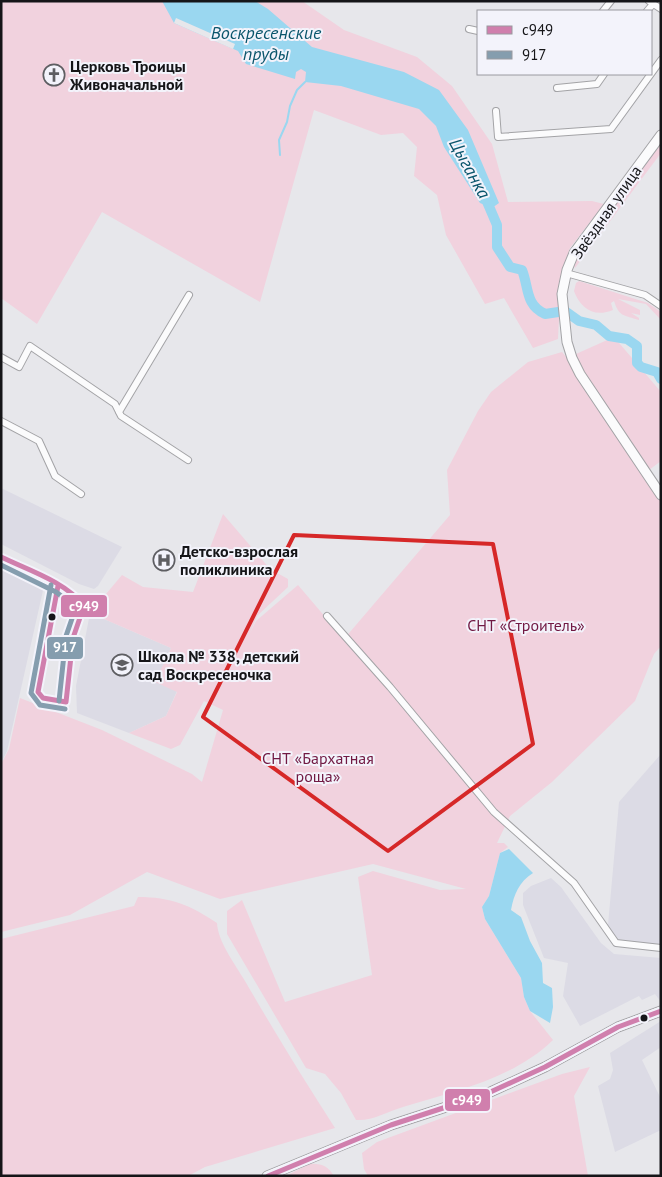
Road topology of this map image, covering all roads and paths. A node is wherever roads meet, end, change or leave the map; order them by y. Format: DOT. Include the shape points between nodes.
graph roads {
  1 [pos="651,2"];
  2 [pos="661,9"];
  3 [pos="469,29"];
  4 [pos="477,31"];
  5 [pos="661,60"];
  6 [pos="652,72"];
  7 [pos="603,75"];
  8 [pos="650,75"];
  9 [pos="557,88"];
  10 [pos="496,111"];
  11 [pos="661,135"];
  12 [pos="566,273"];
  13 [pos="189,295"];
  14 [pos="661,306"];
  15 [pos="1,357"];
  16 [pos="119,412"];
  17 [pos="1,421"];
  18 [pos="188,460"];
  19 [pos="82,494"];
  20 [pos="661,495"];
  21 [pos="328,616"];
  22 [pos="661,948"];
  23 [pos="661,1011"];
  24 [pos="267,1176"];
  1 -- 2 [label="street"];
  3 -- 4 [label="street"];
  5 -- 6 [label="street"];
  7 -- 9 [label="street" via="597,84"];
  8 -- 10 [label="street" via="611,129 498,137"];
  11 -- 12 [label="main road, Звёздная улица" via="574,253"];
  12 -- 14 [label="street" via="645,295"];
  12 -- 20 [label="main road, Звёздная улица" via="562,294 567,342 580,374"];
  13 -- 16 [label="street"];
  15 -- 16 [label="street" via="19,368 30,346 115,404"];
  16 -- 18 [label="street"];
  17 -- 19 [label="street" via="39,441 55,476"];
  21 -- 22 [label="street" via="494,812 574,883 616,943"];
  23 -- 24 [label="main road" via="618,1027 545,1067 486,1094 391,1125"];
}
